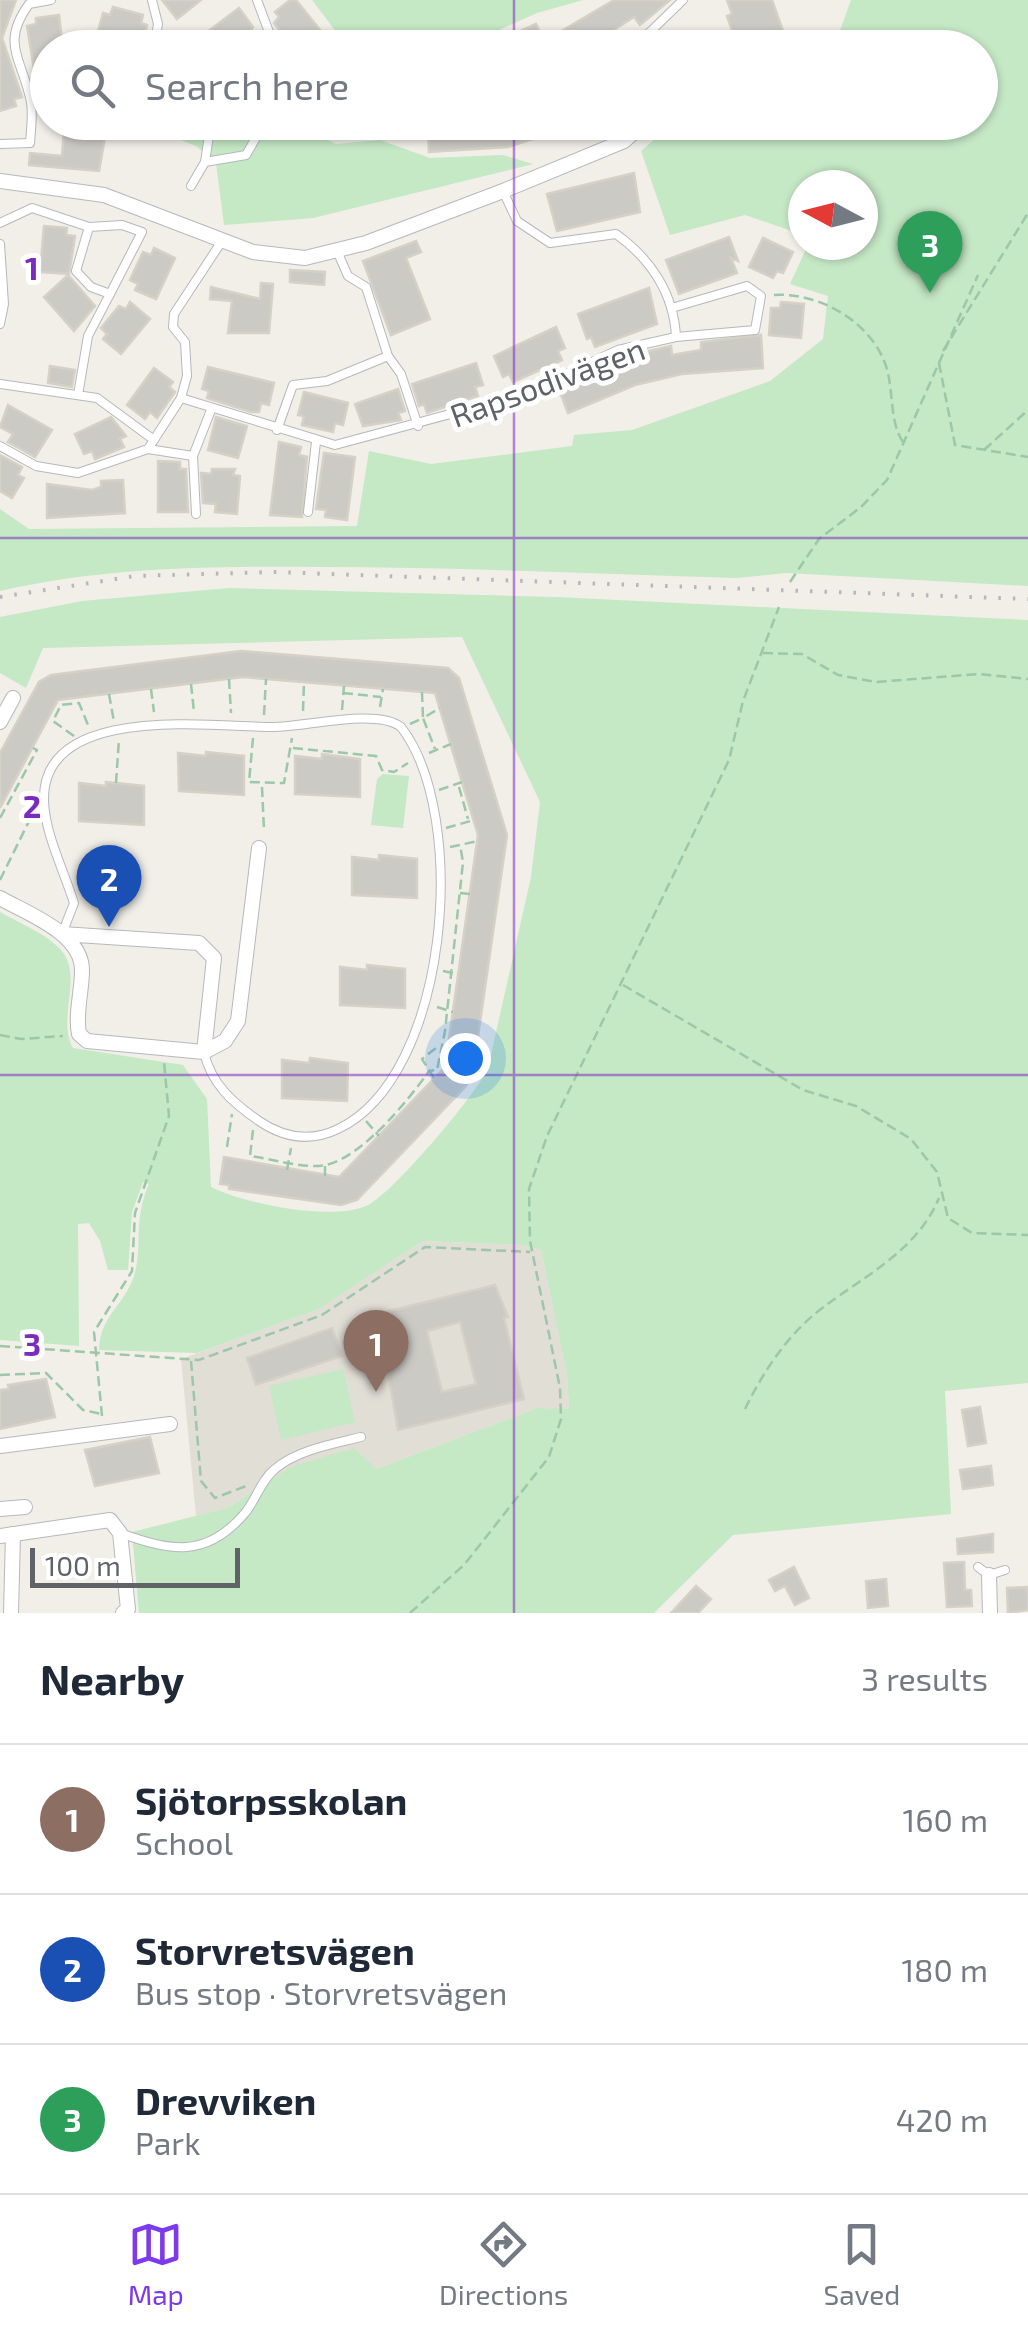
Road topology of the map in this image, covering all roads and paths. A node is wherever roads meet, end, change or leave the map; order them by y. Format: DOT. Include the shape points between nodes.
graph roads {
  1 [pos="52,0"];
  2 [pos="152,0"];
  3 [pos="256,0"];
  4 [pos="684,0"];
  5 [pos="157,30"];
  6 [pos="268,30"];
  7 [pos="653,30"];
  8 [pos="30,100"];
  9 [pos="30,140"];
  10 [pos="208,140"];
  11 [pos="255,140"];
  12 [pos="625,140"];
  13 [pos="0,144"];
  14 [pos="205,162"];
  15 [pos="0,180"];
  16 [pos="191,186"];
  17 [pos="502,191"];
  18 [pos="1028,213"];
  19 [pos="0,224"];
  20 [pos="90,227"];
  21 [pos="222,240"];
  22 [pos="0,244"];
  23 [pos="337,252"];
  24 [pos="978,275"];
  25 [pos="110,294"];
  26 [pos="761,296"];
  27 [pos="674,307"];
  28 [pos="0,324"];
  29 [pos="676,337"];
  30 [pos="388,356"];
  31 [pos="938,358"];
  32 [pos="0,384"];
  33 [pos="78,395"];
  34 [pos="181,398"];
  35 [pos="211,410"];
  36 [pos="1028,410"];
  37 [pos="418,426"];
  38 [pos="277,430"];
  39 [pos="154,440"];
  40 [pos="316,442"];
  41 [pos="904,443"];
  42 [pos="0,446"];
  43 [pos="148,449"];
  44 [pos="983,451"];
  45 [pos="194,456"];
  46 [pos="1028,457"];
  47 [pos="308,512"];
  48 [pos="196,514"];
  49 [pos="790,582"];
  50 [pos="778,607"];
  51 [pos="762,653"];
  52 [pos="230,679"];
  53 [pos="266,679"];
  54 [pos="1028,679"];
  55 [pos="304,682"];
  56 [pos="190,684"];
  57 [pos="344,686"];
  58 [pos="151,689"];
  59 [pos="382,689"];
  60 [pos="422,692"];
  61 [pos="343,693"];
  62 [pos="382,697"];
  63 [pos="13,698"];
  64 [pos="440,708"];
  65 [pos="423,718"];
  66 [pos="378,719"];
  67 [pos="0,722"];
  68 [pos="342,722"];
  69 [pos="195,724"];
  70 [pos="156,725"];
  71 [pos="232,725"];
  72 [pos="259,726"];
  73 [pos="302,726"];
  74 [pos="290,727"];
  75 [pos="401,727"];
  76 [pos="90,736"];
  77 [pos="79,741"];
  78 [pos="451,744"];
  79 [pos="33,748"];
  80 [pos="293,748"];
  81 [pos="436,750"];
  82 [pos="418,758"];
  83 [pos="262,785"];
  84 [pos="428,794"];
  85 [pos="44,801"];
  86 [pos="0,818"];
  87 [pos="264,830"];
  88 [pos="438,831"];
  89 [pos="478,842"];
  90 [pos="460,845"];
  91 [pos="259,848"];
  92 [pos="441,849"];
  93 [pos="2,870"];
  94 [pos="0,880"];
  95 [pos="459,893"];
  96 [pos="470,894"];
  97 [pos="0,898"];
  98 [pos="62,934"];
  99 [pos="454,934"];
  100 [pos="464,934"];
  101 [pos="432,968"];
  102 [pos="450,972"];
  103 [pos="458,974"];
  104 [pos="621,984"];
  105 [pos="426,1004"];
  106 [pos="445,1010"];
  107 [pos="453,1012"];
  108 [pos="79,1034"];
  109 [pos="0,1035"];
  110 [pos="162,1048"];
  111 [pos="440,1048"];
  112 [pos="448,1050"];
  113 [pos="204,1052"];
  114 [pos="434,1078"];
  115 [pos="234,1102"];
  116 [pos="362,1116"];
  117 [pos="379,1136"];
  118 [pos="295,1138"];
  119 [pos="226,1147"];
  120 [pos="250,1156"];
  121 [pos="343,1160"];
  122 [pos="248,1164"];
  123 [pos="325,1165"];
  124 [pos="350,1166"];
  125 [pos="287,1170"];
  126 [pos="325,1176"];
  127 [pos="940,1196"];
  128 [pos="1028,1235"];
  129 [pos="532,1252"];
  130 [pos="0,1346"];
  131 [pos="94,1353"];
  132 [pos="190,1360"];
  133 [pos="0,1374"];
  134 [pos="744,1408"];
  135 [pos="102,1414"];
  136 [pos="170,1424"];
  137 [pos="105,1432"];
  138 [pos="361,1437"];
  139 [pos="0,1446"];
  140 [pos="270,1472"];
  141 [pos="25,1507"];
  142 [pos="0,1509"];
  143 [pos="120,1532"];
  144 [pos="6,1535"];
  145 [pos="1005,1570"];
  146 [pos="983,1572"];
  147 [pos="6,1584"];
  148 [pos="11,1613"];
  149 [pos="124,1613"];
  150 [pos="410,1613"];
  151 [pos="990,1613"];
  1 -- 8 [label="lane" via="29,4 10,39"];
  2 -- 5 [label="lane"];
  3 -- 6 [label="lane"];
  4 -- 7 [label="lane"];
  9 -- 13 [label="lane"];
  10 -- 14 [label="lane"];
  11 -- 14 [label="lane" via="246,155"];
  12 -- 17 [label="street"];
  14 -- 16 [label="lane"];
  15 -- 21 [label="street" via="104,195"];
  17 -- 23 [label="street"];
  17 -- 27 [label="lane, Rapsodivägen" via="517,220 550,243 616,234 640,251"];
  18 -- 31 [label="path"];
  19 -- 20 [label="lane" via="32,208"];
  20 -- 25 [label="lane" via="76,271"];
  20 -- 25 [label="lane" via="122,224 142,232"];
  21 -- 23 [label="street" via="253,252 305,258"];
  21 -- 34 [label="lane" via="174,314 173,327 185,342"];
  22 -- 28 [label="lane"];
  23 -- 30 [label="lane, Rapsodivägen" via="348,276 366,287"];
  24 -- 31 [label="path"];
  25 -- 33 [label="lane" via="88,336"];
  26 -- 27 [label="lane, Rapsodivägen" via="748,286"];
  26 -- 29 [label="lane, Rapsodivägen" via="755,330"];
  26 -- 41 [label="path" via="822,300 862,329 885,362 895,430"];
  27 -- 29 [label="lane, Rapsodivägen"];
  29 -- 37 [label="lane, Rapsodivägen" via="618,350 521,395"];
  30 -- 37 [label="lane, Rapsodivägen"];
  30 -- 38 [label="lane" via="327,381 293,385"];
  31 -- 41 [label="path"];
  31 -- 44 [label="path" via="955,445"];
  32 -- 33 [label="lane"];
  33 -- 39 [label="lane" via="97,398"];
  34 -- 35 [label="lane, Rapsodivägen"];
  34 -- 39 [label="lane"];
  35 -- 38 [label="lane, Rapsodivägen"];
  35 -- 45 [label="lane"];
  36 -- 44 [label="path"];
  37 -- 40 [label="lane, Rapsodivägen" via="354,442"];
  38 -- 40 [label="lane, Rapsodivägen"];
  39 -- 43 [label="lane"];
  40 -- 47 [label="lane"];
  41 -- 49 [label="path" via="887,480 820,538"];
  42 -- 43 [label="lane" via="36,466 78,474"];
  43 -- 45 [label="lane"];
  44 -- 46 [label="path"];
  45 -- 48 [label="lane"];
  50 -- 51 [label="path"];
  51 -- 54 [label="path" via="802,654 838,676 876,682 979,674"];
  51 -- 104 [label="path" via="729,760"];
  52 -- 71 [label="path"];
  53 -- 72 [label="path"];
  55 -- 73 [label="path"];
  56 -- 69 [label="path"];
  57 -- 61 [label="path"];
  58 -- 70 [label="path"];
  59 -- 62 [label="path"];
  60 -- 65 [label="path"];
  61 -- 62 [label="path"];
  61 -- 68 [label="path"];
  62 -- 66 [label="path"];
  63 -- 67 [label="street"];
  64 -- 65 [label="path"];
  65 -- 75 [label="path"];
  65 -- 81 [label="path"];
  66 -- 68 [label="lane"];
  66 -- 75 [label="lane"];
  68 -- 73 [label="lane"];
  69 -- 70 [label="lane"];
  69 -- 71 [label="lane"];
  70 -- 76 [label="lane"];
  71 -- 72 [label="lane"];
  72 -- 74 [label="lane"];
  72 -- 83 [label="path" via="249,782"];
  73 -- 74 [label="lane"];
  74 -- 80 [label="path"];
  75 -- 82 [label="lane"];
  76 -- 77 [label="lane"];
  76 -- 77 [label="path" via="78,700 60,705 53,721"];
  77 -- 85 [label="lane" via="55,768"];
  78 -- 81 [label="path"];
  79 -- 86 [label="path"];
  80 -- 82 [label="path" via="376,756 382,770 394,772"];
  80 -- 83 [label="path" via="284,783"];
  81 -- 82 [label="path"];
  82 -- 84 [label="lane"];
  83 -- 87 [label="path"];
  84 -- 88 [label="lane"];
  84 -- 88 [label="path" via="460,783 471,819"];
  85 -- 93 [label="path"];
  85 -- 98 [label="lane" via="74,903"];
  88 -- 92 [label="lane"];
  89 -- 90 [label="path"];
  90 -- 92 [label="path"];
  90 -- 95 [label="path"];
  91 -- 113 [label="street" via="238,1020 224,1041"];
  92 -- 101 [label="lane"];
  93 -- 94 [label="path"];
  95 -- 96 [label="path"];
  95 -- 99 [label="path"];
  97 -- 98 [label="street"];
  98 -- 108 [label="street" via="82,965"];
  98 -- 113 [label="street" via="200,943 208,949 214,958"];
  99 -- 100 [label="path"];
  99 -- 102 [label="path"];
  101 -- 102 [label="path"];
  101 -- 105 [label="lane"];
  102 -- 103 [label="path"];
  102 -- 106 [label="path"];
  104 -- 127 [label="path" via="804,1090 856,1106 912,1139 937,1172"];
  104 -- 129 [label="path" via="547,1136 530,1189"];
  105 -- 106 [label="path"];
  105 -- 116 [label="lane" via="396,1076"];
  106 -- 107 [label="path"];
  106 -- 111 [label="path"];
  108 -- 109 [label="path"];
  108 -- 110 [label="street" via="87,1041"];
  110 -- 113 [label="street"];
  110 -- 131 [label="path" via="165,1137 134,1213 132,1272 100,1320"];
  111 -- 112 [label="path"];
  111 -- 114 [label="path" via="422,1059"];
  113 -- 115 [label="lane" via="217,1085"];
  115 -- 118 [label="lane"];
  115 -- 119 [label="path"];
  116 -- 117 [label="path"];
  116 -- 118 [label="lane" via="322,1135"];
  118 -- 125 [label="path"];
  120 -- 122 [label="path"];
  121 -- 124 [label="path"];
  123 -- 126 [label="path"];
  127 -- 128 [label="path" via="948,1218 972,1233"];
  127 -- 134 [label="path" via="931,1216 882,1268 819,1310 789,1340"];
  129 -- 132 [label="path" via="425,1247 322,1314"];
  129 -- 150 [label="path" via="560,1388 562,1419 549,1458 464,1565"];
  130 -- 131 [label="path"];
  131 -- 132 [label="path"];
  131 -- 135 [label="path"];
  132 -- 140 [label="path" via="207,1493 232,1495"];
  133 -- 135 [label="path" via="46,1373 83,1410"];
  135 -- 137 [label="path"];
  136 -- 137 [label="street"];
  137 -- 139 [label="street"];
  138 -- 140 [label="lane"];
  140 -- 143 [label="lane" via="245,1513 216,1540 184,1550"];
  141 -- 142 [label="street"];
  143 -- 144 [label="street" via="110,1520"];
  143 -- 149 [label="street"];
  144 -- 147 [label="street"];
  145 -- 146 [label="lane"];
  146 -- 151 [label="street"];
  147 -- 148 [label="street"];
}
